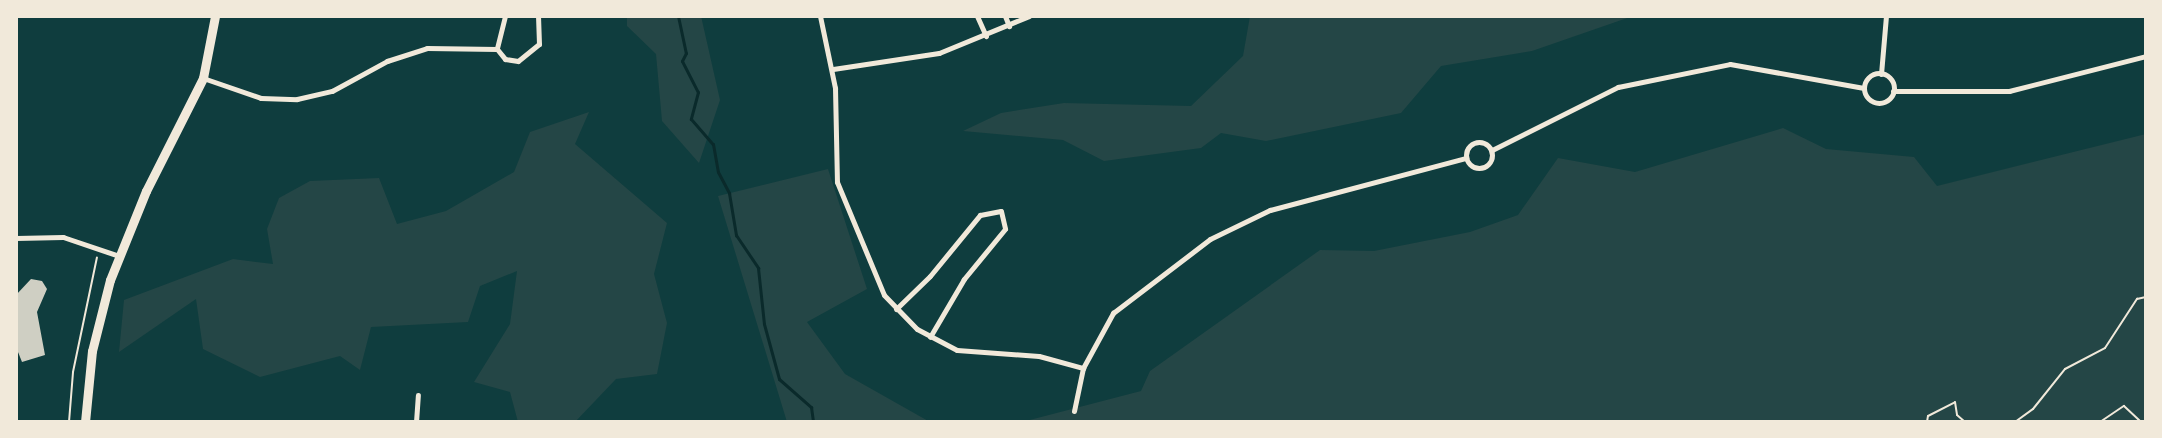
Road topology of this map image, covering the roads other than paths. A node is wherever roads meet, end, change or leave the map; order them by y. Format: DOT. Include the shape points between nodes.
graph roads {
  1 [pos="215,16"];
  2 [pos="505,16"];
  3 [pos="538,16"];
  4 [pos="820,16"];
  5 [pos="977,16"];
  6 [pos="1005,16"];
  7 [pos="1029,16"];
  8 [pos="1886,16"];
  9 [pos="1009,26"];
  10 [pos="986,36"];
  11 [pos="497,49"];
  12 [pos="2146,56"];
  13 [pos="832,69"];
  14 [pos="1881,74"];
  15 [pos="203,78"];
  16 [pos="1864,88"];
  17 [pos="1893,91"];
  18 [pos="1492,150"];
  19 [pos="1466,158"];
  20 [pos="16,238"];
  21 [pos="119,256"];
  22 [pos="896,309"];
  23 [pos="930,337"];
  24 [pos="1083,368"];
  25 [pos="418,394"];
  26 [pos="1074,411"];
  27 [pos="85,422"];
  28 [pos="416,422"];
  1 -- 15 [label="main road"];
  2 -- 11 [label="street"];
  3 -- 11 [label="street" via="539,44 528,58 505,59"];
  4 -- 13 [label="street"];
  5 -- 10 [label="street"];
  6 -- 9 [label="street"];
  7 -- 9 [label="street"];
  8 -- 14 [label="street"];
  9 -- 10 [label="street"];
  10 -- 13 [label="street" via="939,53"];
  11 -- 15 [label="street" via="427,48 387,61 332,91 297,99 261,98"];
  12 -- 17 [label="street" via="2009,91"];
  13 -- 22 [label="street" via="838,182 875,283"];
  14 -- 16 [label="street" via="1871,76"];
  14 -- 17 [label="street" via="1889,78"];
  15 -- 21 [label="main road"];
  16 -- 17 [label="street" via="1875,102 1885,102"];
  16 -- 18 [label="street" via="1730,64 1618,87"];
  18 -- 19 [label="street" via="1476,141 1467,148"];
  18 -- 19 [label="street" via="1484,167 1474,167"];
  19 -- 24 [label="street" via="1290,203 1231,226 1124,303 1094,342"];
  20 -- 21 [label="street" via="63,238"];
  21 -- 27 [label="main road" via="92,352"];
  22 -- 23 [label="street"];
  22 -- 23 [label="street" via="930,276 980,215 1001,211 1004,229 964,279"];
  23 -- 24 [label="street" via="975,354 1039,356"];
  24 -- 26 [label="street"];
  25 -- 28 [label="street"];
}
